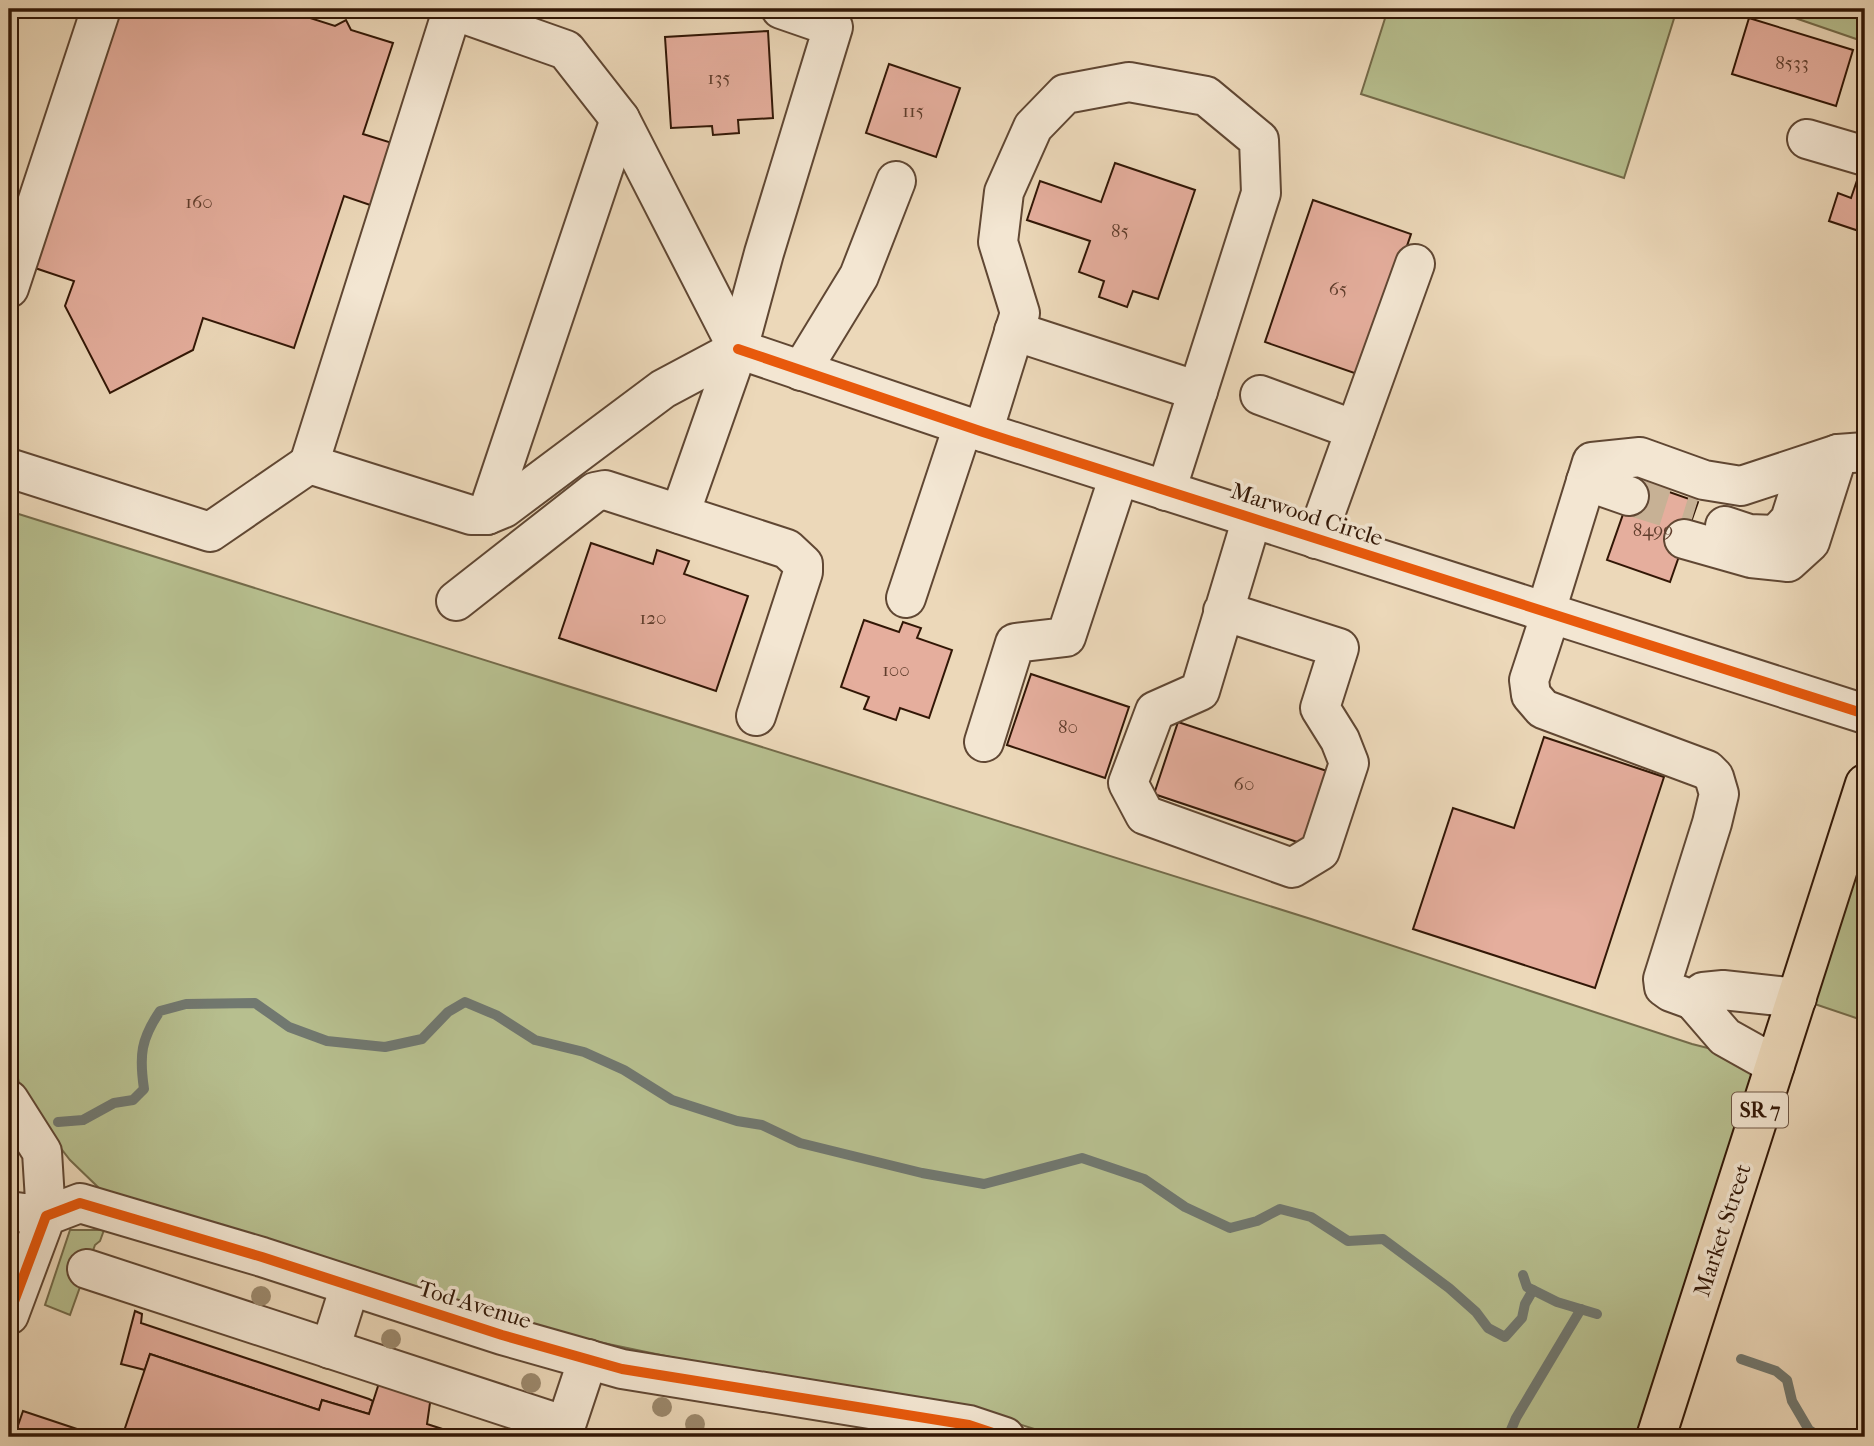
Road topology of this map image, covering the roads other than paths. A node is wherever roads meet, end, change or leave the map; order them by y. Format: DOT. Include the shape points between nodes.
graph roads {
  1 [pos="101,9"];
  2 [pos="781,9"];
  3 [pos="451,10"];
  4 [pos="620,119"];
  5 [pos="1807,138"];
  6 [pos="1865,156"];
  7 [pos="896,181"];
  8 [pos="1415,264"];
  9 [pos="9,288"];
  10 [pos="1014,331"];
  11 [pos="738,349"];
  12 [pos="801,371"];
  13 [pos="1198,391"];
  14 [pos="1260,395"];
  15 [pos="973,429"];
  16 [pos="1355,430"];
  17 [pos="1837,457"];
  18 [pos="309,464"];
  19 [pos="9,468"];
  20 [pos="1119,476"];
  21 [pos="1166,491"];
  22 [pos="1582,494"];
  23 [pos="1625,507"];
  24 [pos="680,514"];
  25 [pos="488,515"];
  26 [pos="1251,518"];
  27 [pos="1689,527"];
  28 [pos="1316,539"];
  29 [pos="906,598"];
  30 [pos="456,601"];
  31 [pos="1223,611"];
  32 [pos="1548,612"];
  33 [pos="1865,714"];
  34 [pos="756,716"];
  35 [pos="984,742"];
  36 [pos="1865,784"];
  37 [pos="1797,998"];
  38 [pos="1693,1000"];
  39 [pos="1775,1065"];
  40 [pos="14,1116"];
  41 [pos="9,1211"];
  42 [pos="46,1216"];
  43 [pos="87,1269"];
  44 [pos="350,1286"];
  45 [pos="9,1315"];
  46 [pos="330,1349"];
  47 [pos="588,1359"];
  48 [pos="880,1424"];
  49 [pos="564,1431"];
  50 [pos="1005,1437"];
  51 [pos="1656,1437"];
  1 -- 9 [label="street"];
  2 -- 11 [label="street" via="834,27"];
  3 -- 4 [label="street" via="566,50"];
  3 -- 18 [label="street"];
  4 -- 11 [label="street"];
  4 -- 25 [label="street"];
  5 -- 6 [label="street"];
  7 -- 12 [label="street" via="859,276"];
  8 -- 16 [label="street"];
  10 -- 13 [label="street"];
  10 -- 13 [label="street" via="1020,313 998,242 1004,192 1033,127 1065,94 1129,82 1206,96 1259,140 1261,193"];
  10 -- 15 [label="street"];
  11 -- 12 [label="street, Marwood Circle"];
  11 -- 24 [label="street"];
  11 -- 25 [label="street" via="663,389"];
  12 -- 15 [label="street, Marwood Circle"];
  13 -- 21 [label="street"];
  14 -- 16 [label="street"];
  15 -- 20 [label="street, Marwood Circle"];
  15 -- 29 [label="street"];
  16 -- 28 [label="street"];
  17 -- 22 [label="street" via="1741,486 1704,480 1640,457 1592,461"];
  17 -- 27 [label="street" via="1810,542 1788,562 1751,558"];
  18 -- 19 [label="street" via="210,532"];
  18 -- 25 [label="street" via="471,515"];
  20 -- 21 [label="street, Marwood Circle"];
  20 -- 35 [label="street" via="1066,637 1015,643"];
  21 -- 26 [label="street, Marwood Circle"];
  22 -- 23 [label="street"];
  22 -- 32 [label="street"];
  24 -- 30 [label="street" via="605,490 595,492"];
  24 -- 34 [label="street" via="787,549 803,564"];
  26 -- 28 [label="street, Marwood Circle"];
  26 -- 31 [label="street"];
  28 -- 32 [label="street, Marwood Circle"];
  31 -- 31 [label="street" via="1200,691 1155,712 1128,783 1145,815 1292,868 1320,851 1349,764 1320,708 1339,648"];
  32 -- 33 [label="street, Marwood Circle"];
  32 -- 38 [label="street" via="1529,680 1531,695 1543,709 1707,770 1714,777 1719,794 1712,823 1663,979 1671,992"];
  36 -- 37 [label="main road, Market Street / SR 7"];
  37 -- 38 [label="street" via="1723,990 1703,992"];
  37 -- 39 [label="main road, Market Street / SR 7"];
  38 -- 39 [label="street" via="1725,1037"];
  39 -- 51 [label="main road, Market Street / SR 7"];
  40 -- 42 [label="street" via="42,1152"];
  41 -- 42 [label="street"];
  42 -- 44 [label="street, Tod Avenue" via="80,1203"];
  42 -- 45 [label="street"];
  43 -- 46 [label="street"];
  44 -- 46 [label="street"];
  44 -- 47 [label="street, Tod Avenue"];
  46 -- 49 [label="street"];
  47 -- 48 [label="street, Tod Avenue"];
  47 -- 49 [label="street"];
  48 -- 50 [label="street, Tod Avenue" via="969,1426"];
}
